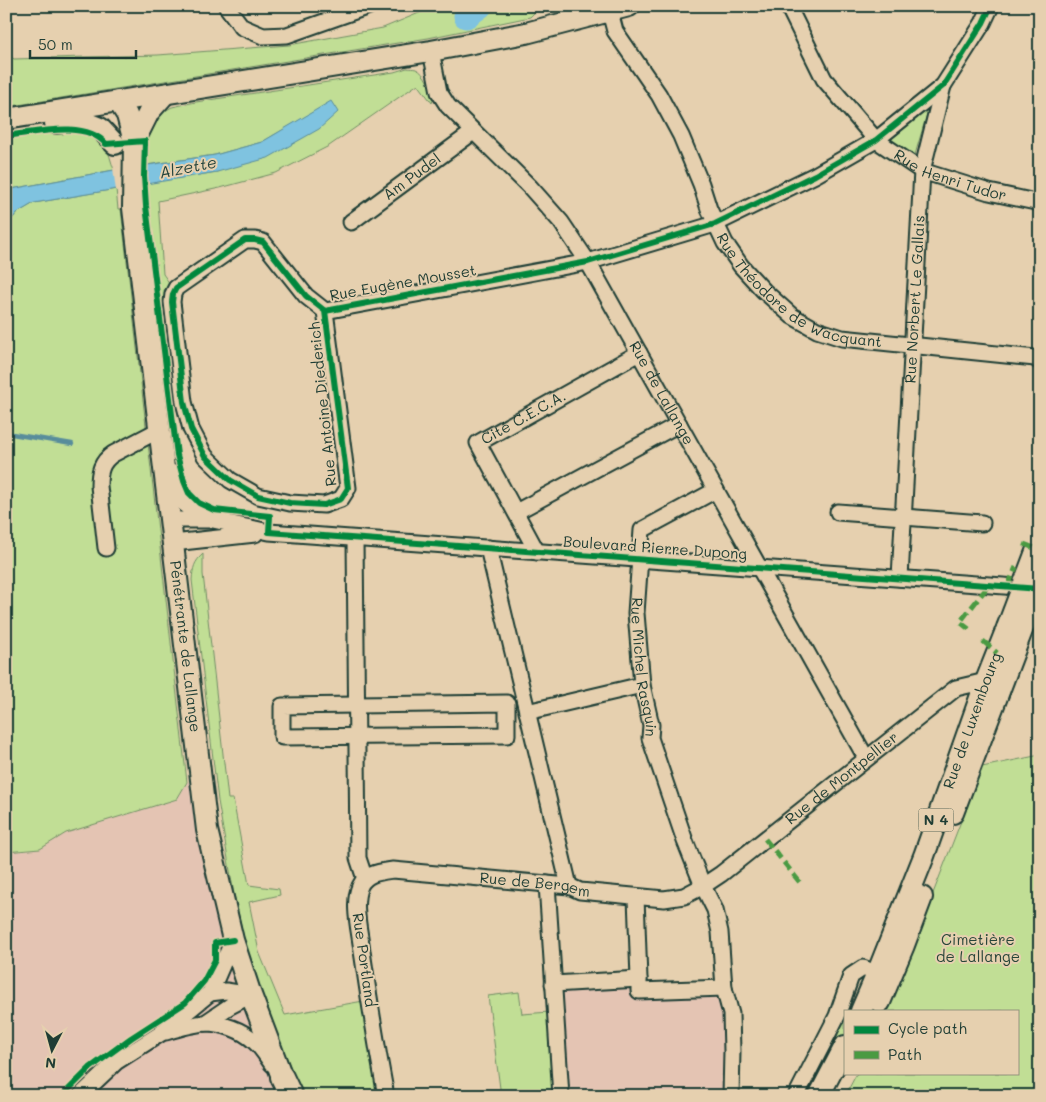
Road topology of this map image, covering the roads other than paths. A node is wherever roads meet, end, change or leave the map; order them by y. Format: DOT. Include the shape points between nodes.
graph roads {
  1 [pos="370,6"];
  2 [pos="629,6"];
  3 [pos="788,6"];
  4 [pos="226,7"];
  5 [pos="988,8"];
  6 [pos="610,12"];
  7 [pos="431,51"];
  8 [pos="943,86"];
  9 [pos="165,94"];
  10 [pos="118,101"];
  11 [pos="6,119"];
  12 [pos="6,124"];
  13 [pos="473,132"];
  14 [pos="876,140"];
  15 [pos="125,143"];
  16 [pos="922,171"];
  17 [pos="1040,203"];
  18 [pos="351,222"];
  19 [pos="715,224"];
  20 [pos="588,262"];
  21 [pos="176,288"];
  22 [pos="326,311"];
  23 [pos="913,346"];
  24 [pos="639,353"];
  25 [pos="1040,362"];
  26 [pos="679,424"];
  27 [pos="159,430"];
  28 [pos="716,490"];
  29 [pos="516,512"];
  30 [pos="838,512"];
  31 [pos="903,517"];
  32 [pos="170,520"];
  33 [pos="212,520"];
  34 [pos="982,523"];
  35 [pos="269,532"];
  36 [pos="354,539"];
  37 [pos="173,543"];
  38 [pos="1038,546"];
  39 [pos="106,548"];
  40 [pos="488,548"];
  41 [pos="537,552"];
  42 [pos="639,560"];
  43 [pos="760,568"];
  44 [pos="900,578"];
  45 [pos="1040,587"];
  46 [pos="1015,628"];
  47 [pos="986,681"];
  48 [pos="642,685"];
  49 [pos="356,705"];
  50 [pos="993,708"];
  51 [pos="527,712"];
  52 [pos="356,736"];
  53 [pos="866,758"];
  54 [pos="365,879"];
  55 [pos="547,884"];
  56 [pos="569,886"];
  57 [pos="703,886"];
  58 [pos="636,897"];
  59 [pos="233,940"];
  60 [pos="884,976"];
  61 [pos="639,979"];
  62 [pos="553,984"];
  63 [pos="724,988"];
  64 [pos="210,993"];
  65 [pos="250,995"];
  66 [pos="862,1010"];
  67 [pos="876,1010"];
  68 [pos="206,1023"];
  69 [pos="160,1034"];
  70 [pos="844,1048"];
  71 [pos="846,1074"];
  72 [pos="286,1086"];
  73 [pos="80,1096"];
  74 [pos="386,1096"];
  75 [pos="561,1096"];
  76 [pos="731,1096"];
  77 [pos="796,1096"];
  78 [pos="819,1096"];
  79 [pos="835,1096"];
  1 -- 4 [label="street" via="287,35 263,36 242,27"];
  2 -- 6 [label="main road"];
  3 -- 14 [label="street, Rue Henri Tudor" via="824,78"];
  5 -- 8 [label="street" via="983,23"];
  6 -- 7 [label="main road" via="526,33"];
  6 -- 19 [label="street, Rue Théodore de Wacquant" via="615,31 659,95 681,136"];
  7 -- 9 [label="main road"];
  7 -- 13 [label="street, Rue de Lallange" via="439,92"];
  8 -- 14 [label="street, Rue Eugène Mousset"];
  8 -- 16 [label="street, Rue Norbert Le Gallais"];
  9 -- 10 [label="main road"];
  9 -- 15 [label="main road"];
  10 -- 11 [label="main road"];
  10 -- 15 [label="main road, Pénétrante de Lallange" via="114,122"];
  12 -- 15 [label="main road" via="37,125 80,120"];
  13 -- 18 [label="street, Am Pudel"];
  13 -- 20 [label="street, Rue de Lallange" via="561,222"];
  14 -- 16 [label="street, Rue Henri Tudor"];
  14 -- 19 [label="street, Rue Eugène Mousset" via="815,175"];
  15 -- 27 [label="main road, Pénétrante de Lallange"];
  16 -- 17 [label="street, Rue Henri Tudor" via="988,192"];
  16 -- 23 [label="street, Rue Norbert Le Gallais"];
  19 -- 20 [label="street, Rue Eugène Mousset"];
  19 -- 23 [label="street, Rue Théodore de Wacquant" via="741,266 792,316 817,330 842,338"];
  20 -- 22 [label="street, Rue Eugène Mousset"];
  20 -- 24 [label="street, Rue de Lallange"];
  21 -- 22 [label="street, Rue Eugène Mousset" via="245,240 255,240 263,242 306,296"];
  21 -- 22 [label="street, Rue Antoine Diederich" via="172,302 184,402 191,429 205,456 230,480 258,496 290,502 324,504 341,499 348,488"];
  23 -- 25 [label="street, Rue Théodore de Wacquant" via="1035,358"];
  23 -- 31 [label="street, Rue Norbert Le Gallais"];
  24 -- 26 [label="street, Rue de Lallange"];
  24 -- 29 [label="street, Cité C.E.C.A." via="478,443"];
  26 -- 28 [label="street, Rue de Lallange"];
  26 -- 29 [label="street"];
  27 -- 32 [label="main road, Pénétrante de Lallange"];
  27 -- 33 [label="street, Boulevard Pierre Dupong" via="180,499 191,510"];
  27 -- 39 [label="street" via="112,454 101,468 99,486"];
  28 -- 42 [label="street, Rue Michel Rasquin" via="642,530"];
  28 -- 43 [label="street, Rue de Lallange"];
  29 -- 41 [label="street, Cité C.E.C.A."];
  30 -- 31 [label="street"];
  31 -- 34 [label="street"];
  31 -- 44 [label="street, Rue Norbert Le Gallais"];
  32 -- 33 [label="street, Boulevard Pierre Dupong"];
  32 -- 37 [label="main road, Pénétrante de Lallange"];
  33 -- 35 [label="street, Boulevard Pierre Dupong"];
  35 -- 36 [label="street, Boulevard Pierre Dupong"];
  35 -- 37 [label="street, Boulevard Pierre Dupong"];
  36 -- 40 [label="street, Boulevard Pierre Dupong"];
  36 -- 49 [label="street"];
  37 -- 59 [label="main road, Pénétrante de Lallange" via="207,830"];
  38 -- 46 [label="main road, Rue de Luxembourg / N 4, bridge"];
  40 -- 41 [label="street, Boulevard Pierre Dupong"];
  40 -- 51 [label="street"];
  41 -- 42 [label="street, Boulevard Pierre Dupong"];
  42 -- 43 [label="street, Boulevard Pierre Dupong"];
  42 -- 48 [label="street, Rue Michel Rasquin" via="636,613"];
  43 -- 44 [label="street, Boulevard Pierre Dupong"];
  43 -- 53 [label="street, Rue de Lallange"];
  44 -- 45 [label="street, Boulevard Pierre Dupong"];
  45 -- 46 [label="main road, Rue de Luxembourg / N 4, bridge"];
  46 -- 47 [label="main road, Rue de Luxembourg / N 4"];
  46 -- 50 [label="main road, Rue de Luxembourg / N 4"];
  47 -- 50 [label="main road"];
  47 -- 53 [label="street, Rue de Montpellier" via="956,688"];
  47 -- 60 [label="main road, Rue de Luxembourg / N 4"];
  48 -- 51 [label="street"];
  48 -- 57 [label="street, Rue Michel Rasquin" via="651,725 650,738"];
  49 -- 52 [label="street"];
  49 -- 52 [label="street" via="282,706 282,737"];
  49 -- 52 [label="street" via="507,704 507,735"];
  50 -- 60 [label="main road, Rue de Luxembourg / N 4"];
  51 -- 56 [label="street"];
  52 -- 54 [label="street" via="358,858"];
  53 -- 57 [label="street, Rue de Montpellier"];
  54 -- 55 [label="street, Rue de Bergem" via="375,873 393,870"];
  54 -- 74 [label="street, Rue Portland" via="356,906 368,1000"];
  55 -- 56 [label="street, Rue de Bergem"];
  55 -- 62 [label="street"];
  56 -- 58 [label="street, Rue de Bergem" via="580,891"];
  57 -- 58 [label="street, Rue de Bergem" via="684,896 664,899"];
  57 -- 63 [label="street" via="715,910 720,932"];
  58 -- 61 [label="street"];
  59 -- 64 [label="street"];
  59 -- 65 [label="main road, Pénétrante de Lallange"];
  60 -- 66 [label="main road, Rue de Luxembourg / N 4"];
  60 -- 67 [label="main road, Rue de Luxembourg / N 4"];
  60 -- 77 [label="street" via="863,968 851,976 837,1016"];
  61 -- 62 [label="street"];
  61 -- 63 [label="street" via="639,991"];
  62 -- 75 [label="street"];
  63 -- 76 [label="street" via="731,1014"];
  64 -- 65 [label="street" via="226,991"];
  64 -- 69 [label="street"];
  65 -- 68 [label="street"];
  65 -- 72 [label="main road, Pénétrante de Lallange"];
  68 -- 69 [label="street"];
  68 -- 72 [label="street" via="243,1032 257,1043"];
  69 -- 73 [label="street" via="116,1062"];
  70 -- 78 [label="main road"];
  71 -- 79 [label="main road"];
}
